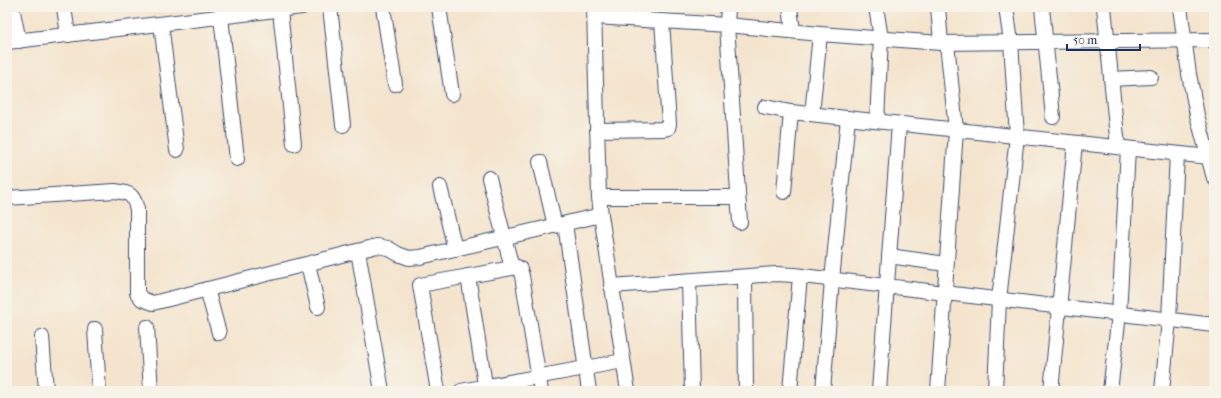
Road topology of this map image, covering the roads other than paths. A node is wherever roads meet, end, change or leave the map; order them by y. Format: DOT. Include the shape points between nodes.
graph roads {
  1 [pos="12,7"];
  2 [pos="64,7"];
  3 [pos="302,7"];
  4 [pos="330,7"];
  5 [pos="383,7"];
  6 [pos="439,7"];
  7 [pos="728,7"];
  8 [pos="790,7"];
  9 [pos="876,7"];
  10 [pos="938,7"];
  11 [pos="1006,7"];
  12 [pos="1042,7"];
  13 [pos="1104,7"];
  14 [pos="1180,7"];
  15 [pos="280,10"];
  16 [pos="594,12"];
  17 [pos="643,14"];
  18 [pos="221,17"];
  19 [pos="662,21"];
  20 [pos="161,24"];
  21 [pos="727,25"];
  22 [pos="793,31"];
  23 [pos="820,34"];
  24 [pos="68,35"];
  25 [pos="881,38"];
  26 [pos="1184,40"];
  27 [pos="1214,40"];
  28 [pos="13,41"];
  29 [pos="1107,41"];
  30 [pos="1011,42"];
  31 [pos="1045,42"];
  32 [pos="944,43"];
  33 [pos="1151,77"];
  34 [pos="1111,78"];
  35 [pos="395,84"];
  36 [pos="452,94"];
  37 [pos="765,107"];
  38 [pos="791,112"];
  39 [pos="812,114"];
  40 [pos="1053,116"];
  41 [pos="848,118"];
  42 [pos="877,121"];
  43 [pos="899,124"];
  44 [pos="343,125"];
  45 [pos="597,130"];
  46 [pos="956,130"];
  47 [pos="1017,136"];
  48 [pos="1075,143"];
  49 [pos="294,144"];
  50 [pos="1123,148"];
  51 [pos="177,150"];
  52 [pos="1177,154"];
  53 [pos="1209,157"];
  54 [pos="237,159"];
  55 [pos="540,162"];
  56 [pos="489,178"];
  57 [pos="1214,178"];
  58 [pos="440,187"];
  59 [pos="784,192"];
  60 [pos="599,197"];
  61 [pos="738,197"];
  62 [pos="7,198"];
  63 [pos="601,216"];
  64 [pos="740,222"];
  65 [pos="560,225"];
  66 [pos="505,237"];
  67 [pos="455,249"];
  68 [pos="358,251"];
  69 [pos="889,256"];
  70 [pos="308,264"];
  71 [pos="946,264"];
  72 [pos="512,268"];
  73 [pos="468,276"];
  74 [pos="800,276"];
  75 [pos="745,277"];
  76 [pos="832,280"];
  77 [pos="690,281"];
  78 [pos="611,286"];
  79 [pos="886,287"];
  80 [pos="207,289"];
  81 [pos="944,294"];
  82 [pos="999,300"];
  83 [pos="318,307"];
  84 [pos="1059,307"];
  85 [pos="1119,314"];
  86 [pos="1169,320"];
  87 [pos="1214,325"];
  88 [pos="147,327"];
  89 [pos="95,330"];
  90 [pos="218,333"];
  91 [pos="42,337"];
  92 [pos="623,361"];
  93 [pos="586,368"];
  94 [pos="539,377"];
  95 [pos="486,389"];
  96 [pos="46,391"];
  97 [pos="99,391"];
  98 [pos="151,391"];
  99 [pos="382,391"];
  100 [pos="438,391"];
  101 [pos="461,391"];
  102 [pos="541,391"];
  103 [pos="590,391"];
  104 [pos="628,391"];
  105 [pos="692,391"];
  106 [pos="746,391"];
  107 [pos="790,391"];
  108 [pos="823,391"];
  109 [pos="879,391"];
  110 [pos="938,391"];
  111 [pos="994,391"];
  112 [pos="1051,391"];
  113 [pos="1110,391"];
  114 [pos="1162,391"];
  1 -- 28 [label="street"];
  2 -- 24 [label="street"];
  3 -- 15 [label="street"];
  4 -- 44 [label="street"];
  5 -- 35 [label="street"];
  6 -- 36 [label="street"];
  7 -- 21 [label="street"];
  8 -- 22 [label="street"];
  9 -- 25 [label="street"];
  10 -- 32 [label="street"];
  11 -- 30 [label="street"];
  12 -- 31 [label="street"];
  13 -- 29 [label="street"];
  14 -- 26 [label="street"];
  15 -- 18 [label="street"];
  15 -- 49 [label="street"];
  16 -- 17 [label="street"];
  16 -- 45 [label="street"];
  17 -- 19 [label="street"];
  18 -- 20 [label="street"];
  18 -- 54 [label="street"];
  19 -- 21 [label="street"];
  19 -- 45 [label="street" via="668,128"];
  20 -- 24 [label="street"];
  20 -- 51 [label="street"];
  21 -- 22 [label="street"];
  21 -- 61 [label="street"];
  22 -- 23 [label="street"];
  23 -- 25 [label="street"];
  23 -- 39 [label="street"];
  24 -- 28 [label="street"];
  25 -- 32 [label="street"];
  25 -- 42 [label="street"];
  26 -- 27 [label="street"];
  26 -- 29 [label="street"];
  26 -- 53 [label="street" via="1189,74"];
  29 -- 31 [label="street"];
  29 -- 34 [label="street"];
  30 -- 31 [label="street"];
  30 -- 32 [label="street"];
  30 -- 47 [label="street"];
  31 -- 40 [label="street"];
  32 -- 46 [label="street"];
  33 -- 34 [label="street"];
  34 -- 50 [label="street"];
  37 -- 38 [label="street"];
  38 -- 39 [label="street"];
  38 -- 59 [label="street"];
  39 -- 41 [label="street"];
  41 -- 42 [label="street"];
  41 -- 76 [label="street"];
  42 -- 43 [label="street"];
  43 -- 46 [label="street"];
  43 -- 69 [label="street"];
  45 -- 60 [label="street"];
  46 -- 47 [label="street"];
  46 -- 71 [label="street"];
  47 -- 48 [label="street"];
  47 -- 82 [label="street"];
  48 -- 50 [label="street"];
  48 -- 84 [label="street"];
  50 -- 52 [label="street"];
  50 -- 85 [label="street"];
  52 -- 53 [label="street"];
  52 -- 86 [label="street"];
  53 -- 57 [label="street"];
  55 -- 65 [label="street"];
  56 -- 66 [label="street"];
  58 -- 67 [label="street"];
  60 -- 61 [label="street"];
  60 -- 63 [label="street"];
  61 -- 64 [label="street"];
  62 -- 80 [label="street" via="126,192 134,199 137,209 137,293 142,299 152,302"];
  63 -- 65 [label="street"];
  63 -- 78 [label="street"];
  65 -- 66 [label="street"];
  65 -- 93 [label="street"];
  66 -- 67 [label="street"];
  66 -- 72 [label="street"];
  67 -- 68 [label="street" via="409,258 377,246"];
  68 -- 70 [label="street"];
  68 -- 99 [label="street"];
  69 -- 71 [label="street"];
  69 -- 79 [label="street"];
  70 -- 80 [label="street"];
  70 -- 83 [label="street"];
  71 -- 81 [label="street"];
  72 -- 73 [label="street"];
  72 -- 94 [label="street" via="520,269 522,276"];
  73 -- 95 [label="street"];
  73 -- 100 [label="street" via="420,285"];
  74 -- 75 [label="street" via="776,274"];
  74 -- 76 [label="street"];
  74 -- 107 [label="street"];
  75 -- 77 [label="street"];
  75 -- 106 [label="street"];
  76 -- 79 [label="street"];
  76 -- 108 [label="street"];
  77 -- 78 [label="street"];
  77 -- 105 [label="street"];
  78 -- 92 [label="street"];
  79 -- 81 [label="street"];
  79 -- 109 [label="street"];
  80 -- 90 [label="street"];
  81 -- 82 [label="street"];
  81 -- 110 [label="street"];
  82 -- 84 [label="street"];
  82 -- 111 [label="street"];
  84 -- 85 [label="street"];
  84 -- 112 [label="street"];
  85 -- 86 [label="street"];
  85 -- 113 [label="street"];
  86 -- 87 [label="street"];
  86 -- 114 [label="street"];
  88 -- 98 [label="street"];
  89 -- 97 [label="street"];
  91 -- 96 [label="street"];
  92 -- 93 [label="street"];
  92 -- 104 [label="street"];
  93 -- 94 [label="street"];
  93 -- 103 [label="street"];
  94 -- 95 [label="street"];
  94 -- 102 [label="street"];
  95 -- 101 [label="street"];
}
